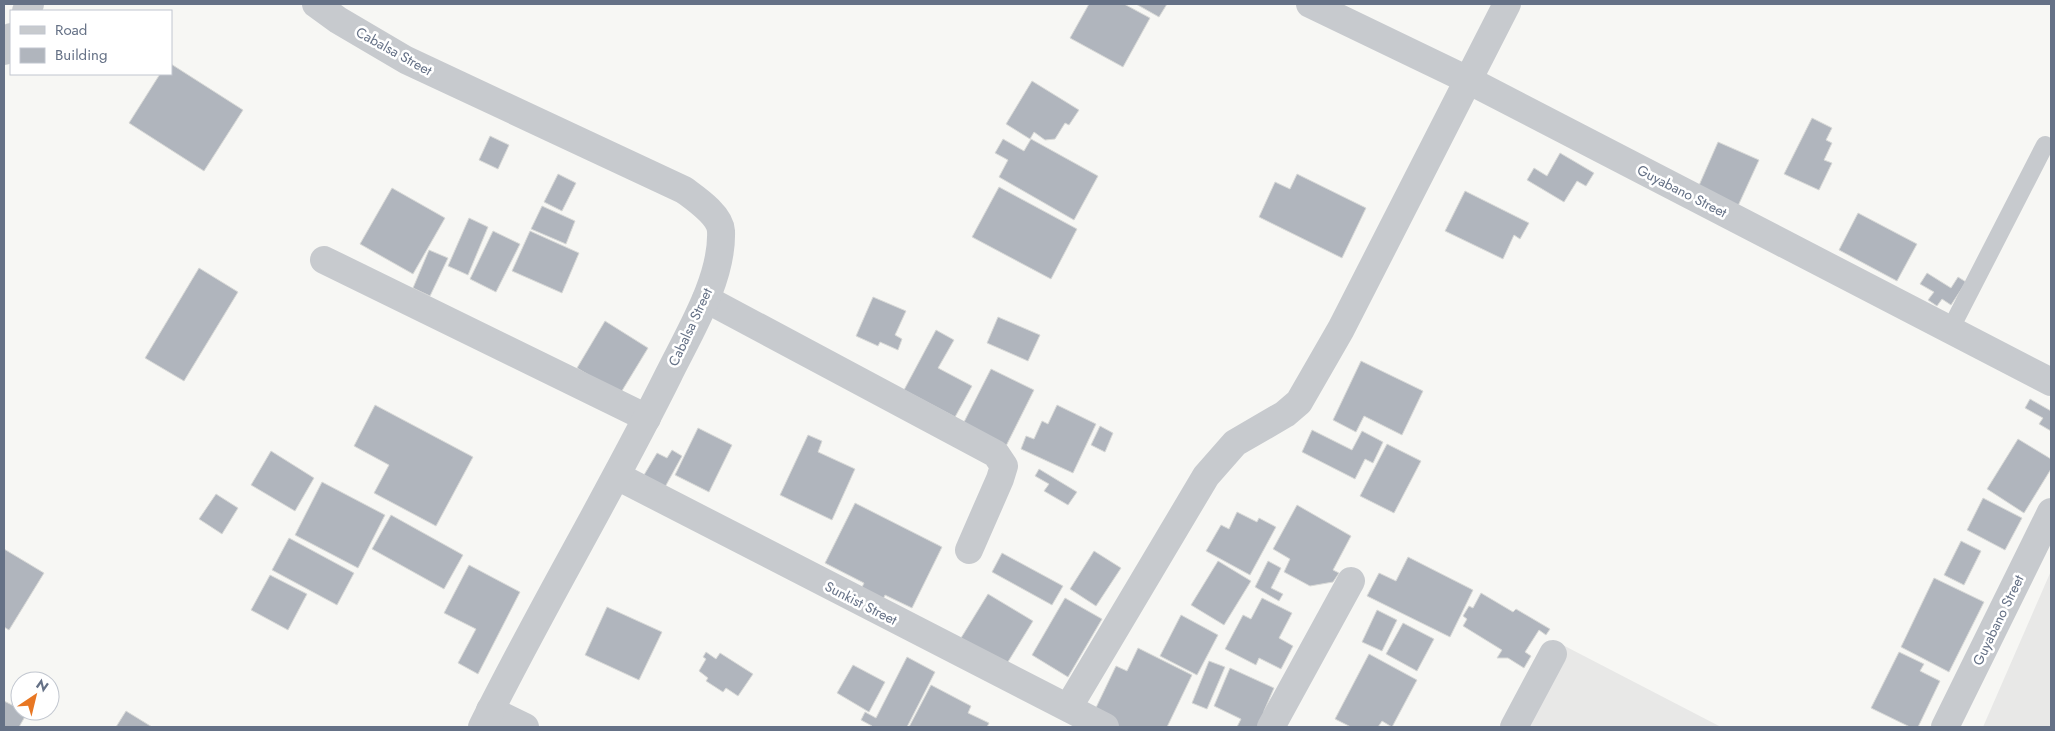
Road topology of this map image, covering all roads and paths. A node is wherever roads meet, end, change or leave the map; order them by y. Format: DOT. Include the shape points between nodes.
graph roads {
  1 [pos="316,4"];
  2 [pos="1310,4"];
  3 [pos="1507,4"];
  4 [pos="10,40"];
  5 [pos="4,51"];
  6 [pos="1468,80"];
  7 [pos="2045,145"];
  8 [pos="324,260"];
  9 [pos="706,298"];
  10 [pos="1950,330"];
  11 [pos="2051,382"];
  12 [pos="647,418"];
  13 [pos="617,476"];
  14 [pos="2051,512"];
  15 [pos="968,550"];
  16 [pos="1351,581"];
  17 [pos="1553,654"];
  18 [pos="1068,708"];
  19 [pos="486,718"];
  20 [pos="525,727"];
  21 [pos="1105,727"];
  22 [pos="1271,727"];
  23 [pos="1514,727"];
  24 [pos="1945,727"];
  1 -- 9 [label="street, Cabalsa Street" via="406,60 684,190 708,208 721,228 720,252"];
  2 -- 6 [label="street, Guyabano Street"];
  3 -- 6 [label="street"];
  4 -- 5 [label="street"];
  6 -- 10 [label="street, Guyabano Street"];
  6 -- 18 [label="street" via="1341,328 1298,402 1285,414 1235,443 1206,476"];
  7 -- 10 [label="lane"];
  8 -- 12 [label="street"];
  9 -- 12 [label="street, Cabalsa Street"];
  9 -- 15 [label="street" via="996,454 1004,466"];
  10 -- 11 [label="street, Guyabano Street"];
  12 -- 13 [label="street, Cabalsa Street"];
  13 -- 18 [label="street, Sunkist Street"];
  13 -- 19 [label="street, Cabalsa Street"];
  14 -- 24 [label="street, Guyabano Street"];
  16 -- 22 [label="street"];
  17 -- 23 [label="street"];
  18 -- 21 [label="street, Sunkist Street"];
  19 -- 20 [label="street"];
}
